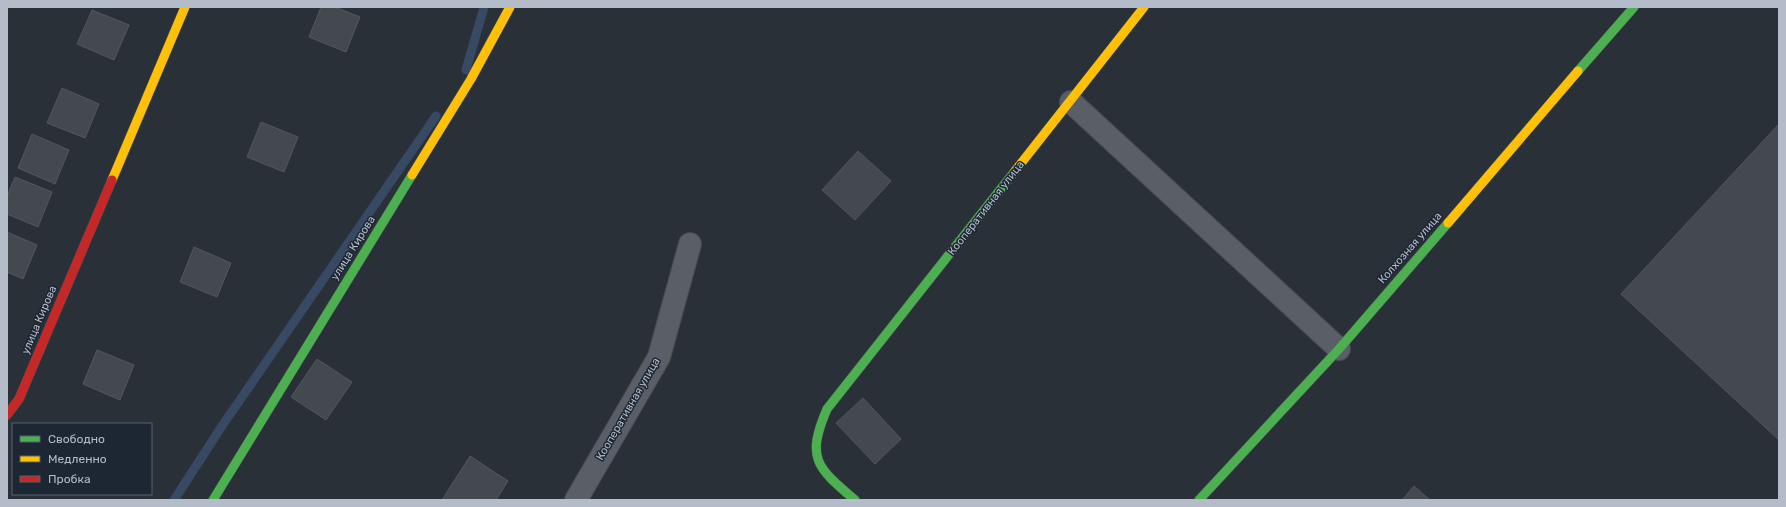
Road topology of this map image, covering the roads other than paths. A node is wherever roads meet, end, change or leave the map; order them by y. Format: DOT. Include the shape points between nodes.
graph roads {
  1 [pos="184,7"];
  2 [pos="510,7"];
  3 [pos="1144,7"];
  4 [pos="1634,7"];
  5 [pos="1071,102"];
  6 [pos="690,244"];
  7 [pos="1338,349"];
  8 [pos="11,403"];
  9 [pos="213,500"];
  10 [pos="576,500"];
  11 [pos="855,500"];
  12 [pos="1199,500"];
  1 -- 8 [label="street, улица Кирова"];
  2 -- 9 [label="street, улица Кирова" via="471,79"];
  3 -- 5 [label="street, Кооперативная улица"];
  4 -- 7 [label="street, Колхозная улица"];
  5 -- 7 [label="street"];
  5 -- 11 [label="street, Кооперативная улица" via="827,409 817,432 816,456 836,484"];
  6 -- 10 [label="street, Кооперативная улица" via="659,357"];
  7 -- 12 [label="street, Колхозная улица"];
}
